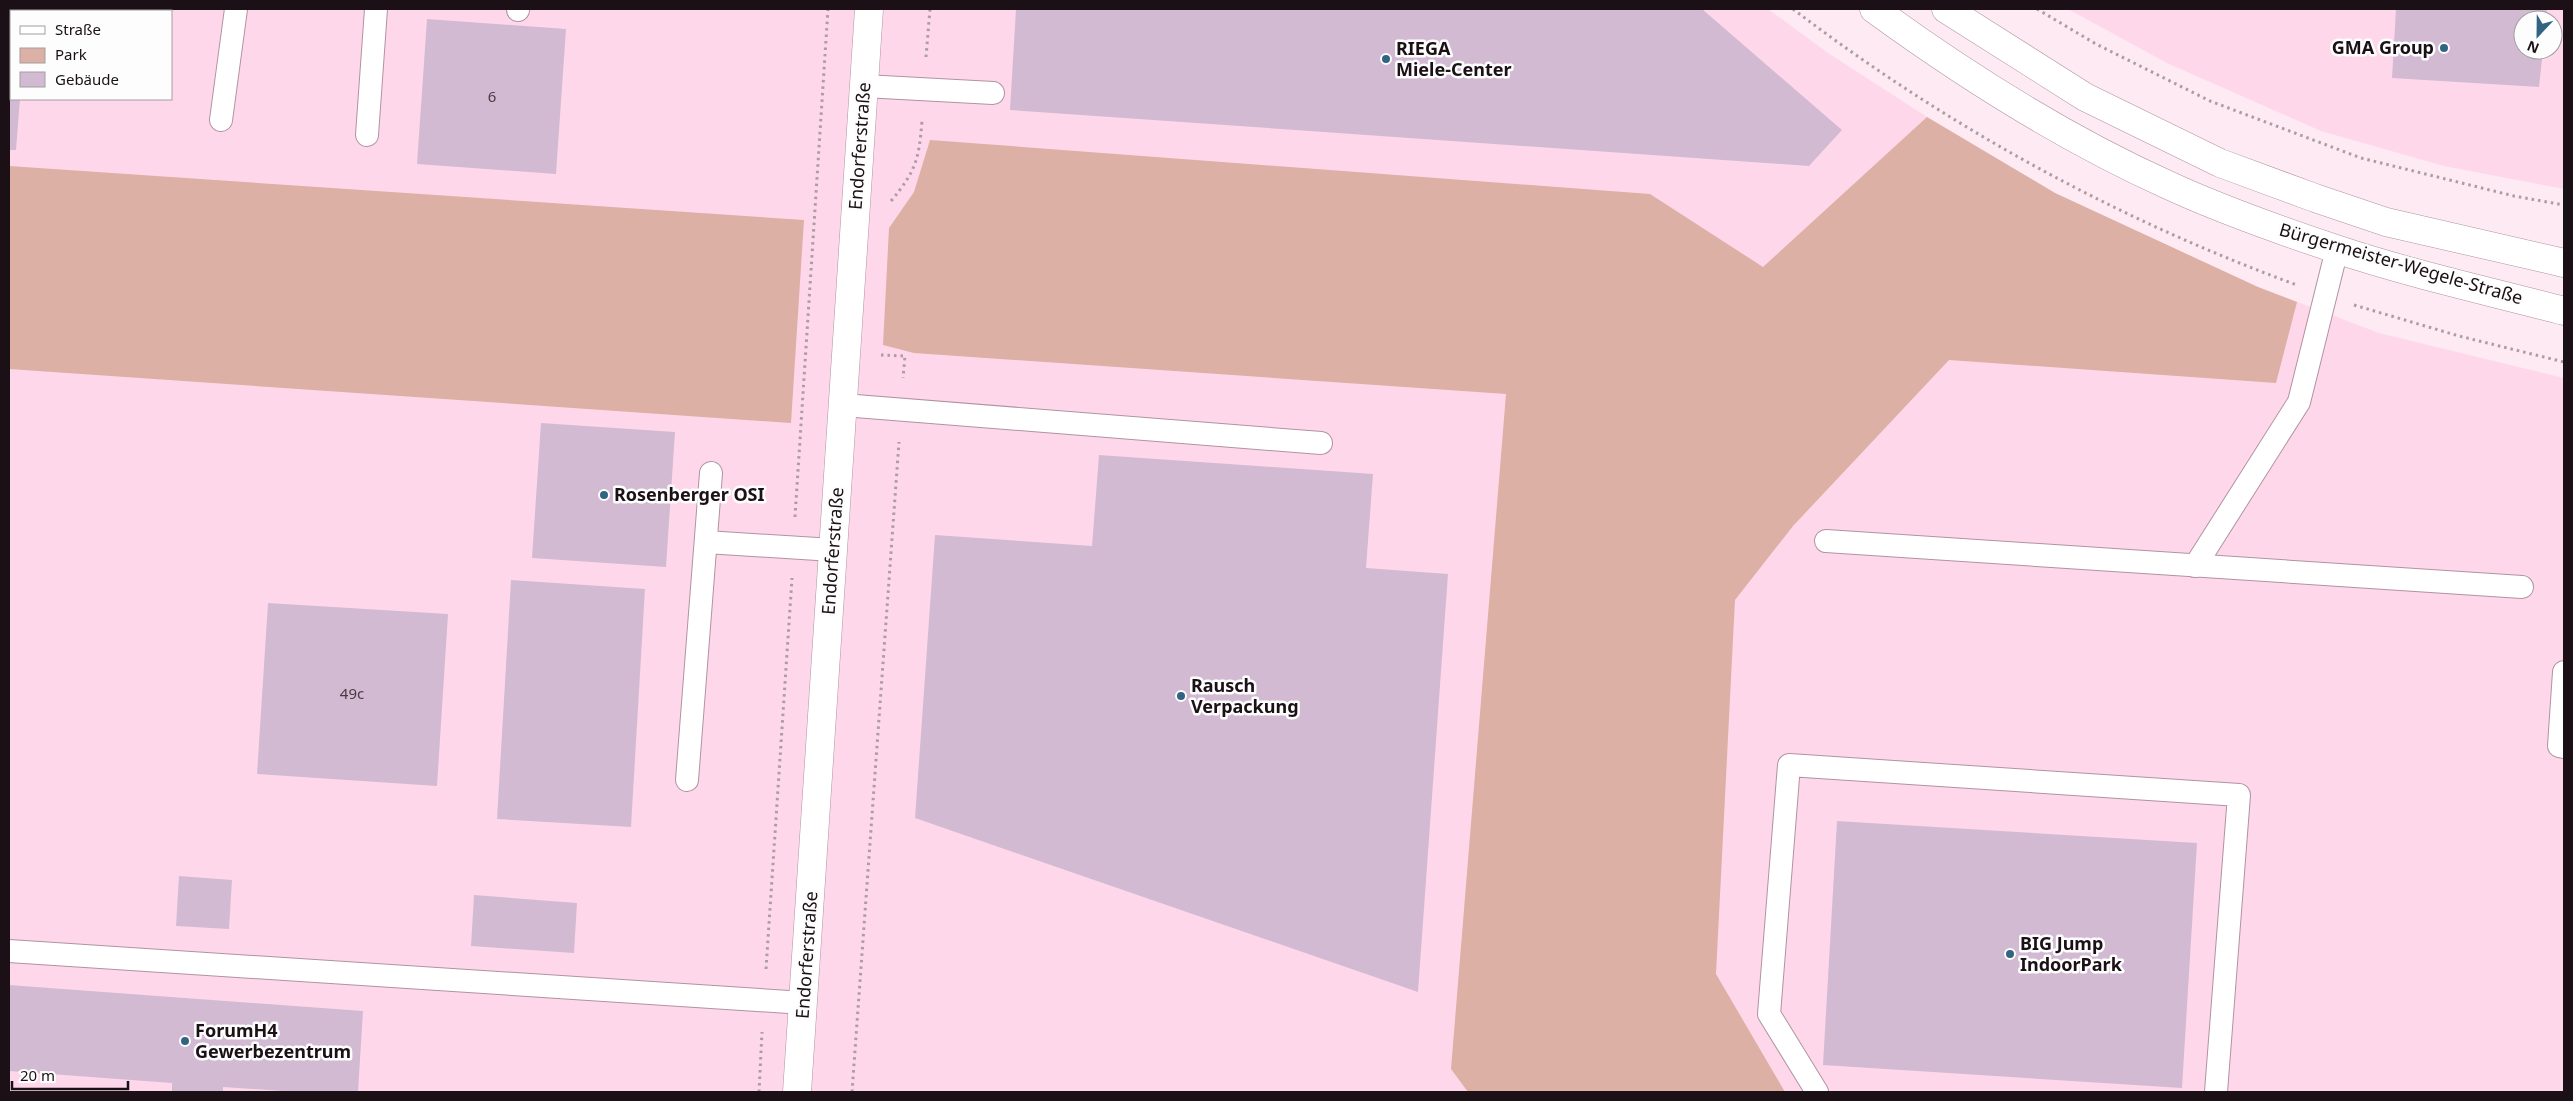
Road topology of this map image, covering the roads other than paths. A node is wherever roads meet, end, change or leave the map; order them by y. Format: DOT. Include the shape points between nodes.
graph roads {
  1 [pos="236,9"];
  2 [pos="376,9"];
  3 [pos="869,9"];
  4 [pos="1874,9"];
  5 [pos="1946,9"];
  6 [pos="864,86"];
  7 [pos="993,93"];
  8 [pos="221,120"];
  9 [pos="368,135"];
  10 [pos="2338,250"];
  11 [pos="2564,263"];
  12 [pos="2564,311"];
  13 [pos="843,405"];
  14 [pos="1321,443"];
  15 [pos="711,473"];
  16 [pos="1826,541"];
  17 [pos="706,542"];
  18 [pos="833,550"];
  19 [pos="2195,566"];
  20 [pos="2522,587"];
  21 [pos="2564,672"];
  22 [pos="2564,747"];
  23 [pos="687,780"];
  24 [pos="9,950"];
  25 [pos="804,1003"];
  26 [pos="797,1092"];
  27 [pos="1817,1092"];
  28 [pos="2216,1092"];
  1 -- 8 [label="lane"];
  2 -- 9 [label="lane"];
  3 -- 6 [label="main road, Endorferstraße"];
  4 -- 10 [label="main road, Bürgermeister-Wegele-Straße" via="2005,98 2084,143 2168,185"];
  5 -- 11 [label="main road, Bürgermeister-Wegele-Straße" via="2085,97 2220,163 2386,222"];
  6 -- 7 [label="lane"];
  6 -- 13 [label="main road, Endorferstraße"];
  10 -- 12 [label="main road, Bürgermeister-Wegele-Straße"];
  10 -- 19 [label="lane" via="2298,402"];
  13 -- 14 [label="lane"];
  13 -- 18 [label="main road, Endorferstraße"];
  15 -- 17 [label="lane"];
  16 -- 19 [label="lane"];
  17 -- 18 [label="lane"];
  17 -- 23 [label="lane"];
  18 -- 25 [label="main road, Endorferstraße"];
  19 -- 20 [label="lane"];
  21 -- 22 [label="lane" via="2559,746"];
  24 -- 25 [label="lane"];
  25 -- 26 [label="main road, Endorferstraße"];
  27 -- 28 [label="lane" via="1769,1014 1788,765 2239,795"];
}
